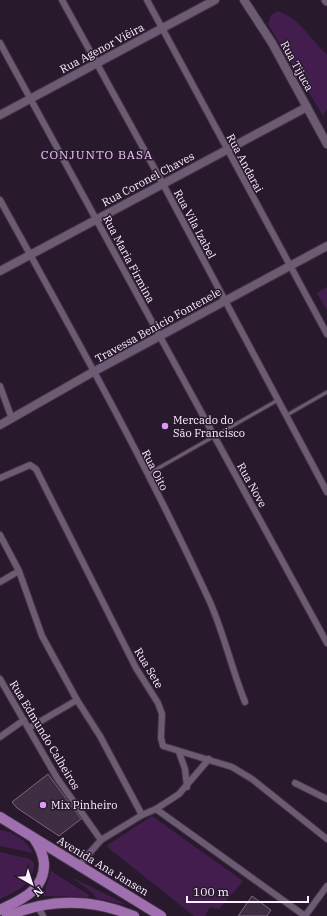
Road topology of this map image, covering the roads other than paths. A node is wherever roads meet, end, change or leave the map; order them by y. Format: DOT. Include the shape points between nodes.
graph roads {
  1 [pos="62,0"];
  2 [pos="147,0"];
  3 [pos="215,0"];
  4 [pos="244,0"];
  5 [pos="162,28"];
  6 [pos="0,43"];
  7 [pos="97,64"];
  8 [pos="30,99"];
  9 [pos="307,107"];
  10 [pos="0,115"];
  11 [pos="327,144"];
  12 [pos="227,150"];
  13 [pos="162,184"];
  14 [pos="0,200"];
  15 [pos="96,220"];
  16 [pos="327,246"];
  17 [pos="30,255"];
  18 [pos="290,266"];
  19 [pos="0,271"];
  20 [pos="224,301"];
  21 [pos="327,334"];
  22 [pos="160,337"];
  23 [pos="93,372"];
  24 [pos="0,386"];
  25 [pos="327,392"];
  26 [pos="278,400"];
  27 [pos="286,415"];
  28 [pos="12,419"];
  29 [pos="0,425"];
  30 [pos="214,437"];
  31 [pos="147,475"];
  32 [pos="0,478"];
  33 [pos="327,492"];
  34 [pos="0,535"];
  35 [pos="19,572"];
  36 [pos="0,582"];
  37 [pos="327,643"];
  38 [pos="0,679"];
  39 [pos="77,700"];
  40 [pos="245,702"];
  41 [pos="24,720"];
  42 [pos="29,728"];
  43 [pos="0,737"];
  44 [pos="179,752"];
  45 [pos="209,759"];
  46 [pos="295,783"];
  47 [pos="187,786"];
  48 [pos="327,799"];
  49 [pos="156,809"];
  50 [pos="142,815"];
  51 [pos="0,817"];
  52 [pos="0,824"];
  53 [pos="11,824"];
  54 [pos="32,837"];
  55 [pos="327,839"];
  56 [pos="101,840"];
  57 [pos="78,865"];
  58 [pos="327,886"];
  59 [pos="37,905"];
  60 [pos="0,910"];
  61 [pos="7,916"];
  62 [pos="43,916"];
  63 [pos="134,916"];
  64 [pos="161,916"];
  65 [pos="305,916"];
  1 -- 7 [label="street, Rua Vila Izabel"];
  2 -- 5 [label="street, Rua Andarai"];
  3 -- 5 [label="street, Rua Agenor Viêira"];
  4 -- 9 [label="street, Rua Tijuca"];
  5 -- 7 [label="street, Rua Agenor Viêira"];
  5 -- 12 [label="street, Rua Andarai"];
  6 -- 8 [label="street, Rua Maria Firmina"];
  7 -- 8 [label="street, Rua Agenor Viêira"];
  7 -- 13 [label="street, Rua Vila Izabel"];
  8 -- 10 [label="street, Rua Agenor Viêira"];
  8 -- 15 [label="street, Rua Maria Firmina"];
  9 -- 11 [label="street, Rua Tijuca"];
  9 -- 12 [label="street, Rua Coronel Chaves"];
  12 -- 13 [label="street, Rua Coronel Chaves"];
  12 -- 18 [label="street, Rua Andarai"];
  13 -- 15 [label="street, Rua Coronel Chaves"];
  13 -- 20 [label="street, Rua Vila Izabel"];
  14 -- 17 [label="street, Rua Oito"];
  15 -- 17 [label="street, Rua Coronel Chaves"];
  15 -- 22 [label="street, Rua Maria Firmina"];
  16 -- 18 [label="street, Travessa Benicio Fontenele"];
  17 -- 19 [label="street, Rua Coronel Chaves"];
  17 -- 23 [label="street, Rua Oito"];
  18 -- 20 [label="street, Travessa Benicio Fontenele"];
  18 -- 21 [label="street, Rua Andarai"];
  20 -- 22 [label="street, Travessa Benicio Fontenele"];
  20 -- 26 [label="street, Rua Vila Izabel"];
  22 -- 23 [label="street, Travessa Benicio Fontenele"];
  22 -- 30 [label="street, Rua Nove"];
  23 -- 28 [label="street, Travessa Benicio Fontenele"];
  23 -- 31 [label="street, Rua Oito"];
  24 -- 28 [label="street"];
  25 -- 27 [label="lane"];
  26 -- 27 [label="street, Rua Vila Izabel"];
  26 -- 30 [label="lane"];
  27 -- 33 [label="street, Rua Vila Izabel"];
  28 -- 29 [label="street, Travessa Benicio Fontenele"];
  30 -- 31 [label="lane"];
  30 -- 37 [label="street, Rua Nove"];
  31 -- 40 [label="street, Rua Oito" via="210,603"];
  32 -- 44 [label="street, Rua Sete" via="30,465 36,469 136,668 158,703 162,714 163,746"];
  34 -- 35 [label="street"];
  35 -- 36 [label="street"];
  35 -- 39 [label="street" via="42,636"];
  38 -- 41 [label="street, Rua Edmundo Calheiros"];
  39 -- 42 [label="street"];
  39 -- 50 [label="street" via="100,736"];
  41 -- 42 [label="street, Rua Edmundo Calheiros"];
  41 -- 43 [label="street"];
  42 -- 56 [label="street, Rua Edmundo Calheiros" via="57,778"];
  44 -- 45 [label="street, Rua Sete"];
  44 -- 47 [label="street"];
  45 -- 47 [label="street"];
  45 -- 55 [label="street, Rua Sete" via="232,767 252,779"];
  46 -- 48 [label="street"];
  47 -- 49 [label="street"];
  49 -- 50 [label="street"];
  49 -- 65 [label="street"];
  50 -- 56 [label="street"];
  51 -- 53 [label="main road, Avenida Ana Jansen"];
  52 -- 53 [label="main road"];
  53 -- 54 [label="main road, Avenida Ana Jansen"];
  54 -- 57 [label="main road, Avenida Ana Jansen"];
  54 -- 60 [label="main road" via="44,858 44,872 39,884 22,899"];
  56 -- 57 [label="street"];
  57 -- 64 [label="main road, Avenida Ana Jansen"];
  58 -- 65 [label="street"];
  59 -- 61 [label="main road"];
  59 -- 62 [label="street"];
  59 -- 63 [label="main road" via="78,902"];
}
